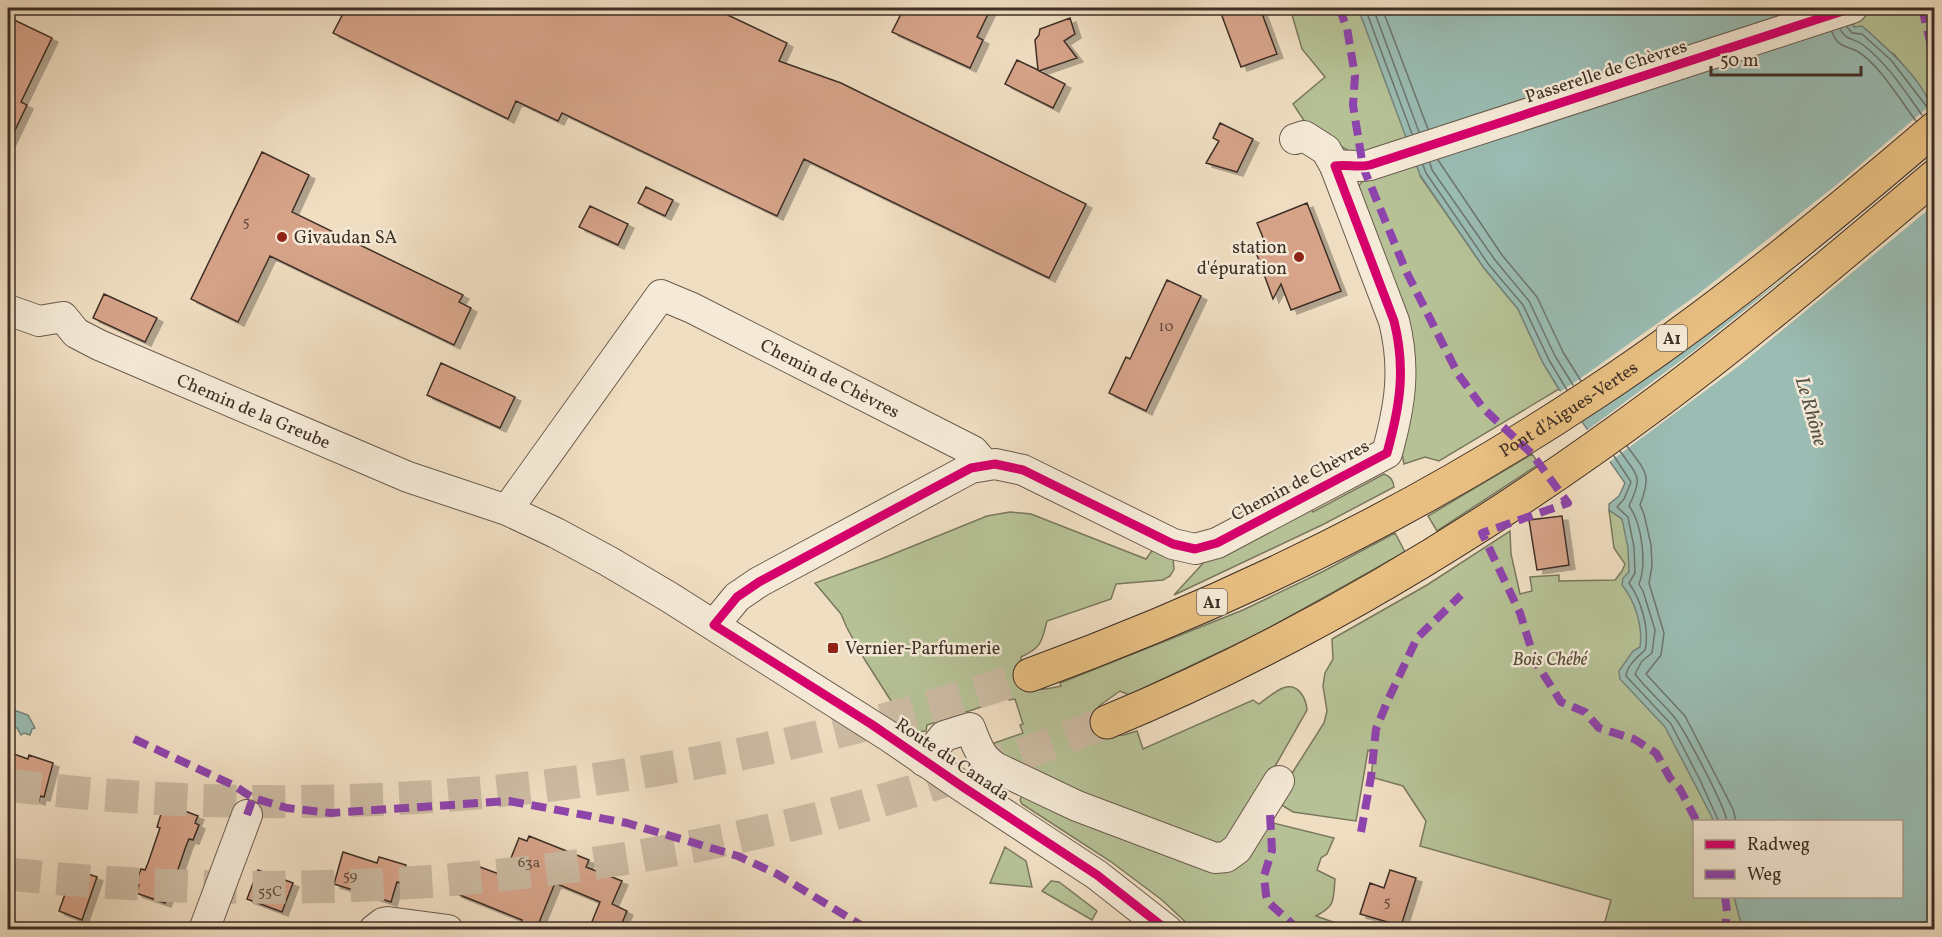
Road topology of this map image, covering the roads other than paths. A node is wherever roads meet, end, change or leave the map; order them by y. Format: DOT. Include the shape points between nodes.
graph roads {
  1 [pos="1852,8"];
  2 [pos="1935,129"];
  3 [pos="1295,139"];
  4 [pos="1356,166"];
  5 [pos="1935,177"];
  6 [pos="8,310"];
  7 [pos="985,465"];
  8 [pos="507,510"];
  9 [pos="714,625"];
  10 [pos="1030,675"];
  11 [pos="1107,722"];
  12 [pos="924,761"];
  13 [pos="1279,781"];
  14 [pos="247,815"];
  15 [pos="204,930"];
  16 [pos="375,930"];
  17 [pos="448,930"];
  18 [pos="1167,930"];
  1 -- 4 [label="street, Passerelle de Chèvres"];
  2 -- 10 [label="highway, Pont d'Aigues-Vertes / A1" via="1782,255 1636,365 1508,448 1389,518 1319,553 1122,640"];
  3 -- 4 [label="street, Chemin de Chèvres" via="1304,136"];
  4 -- 7 [label="street, Chemin de Chèvres" via="1401,359 1400,395 1387,453 1217,543 1195,549 1173,544 1023,470"];
  5 -- 11 [label="highway, A1" via="1660,400 1544,483 1415,567 1278,644"];
  6 -- 8 [label="street, Chemin de la Greube" via="39,321 63,317 76,333 110,349 408,477"];
  7 -- 8 [label="street, Chemin de Chèvres" via="972,451 661,295"];
  7 -- 9 [label="street" via="959,474 759,582 737,597"];
  8 -- 9 [label="street, Route du Canada" via="608,561"];
  9 -- 12 [label="street, Route du Canada"];
  12 -- 13 [label="street" via="944,736 970,728 981,755 991,765 1077,807 1215,858 1226,857 1238,849"];
  12 -- 18 [label="street, Route du Canada" via="1097,875"];
  14 -- 15 [label="street"];
  16 -- 17 [label="street" via="388,922"];
}
